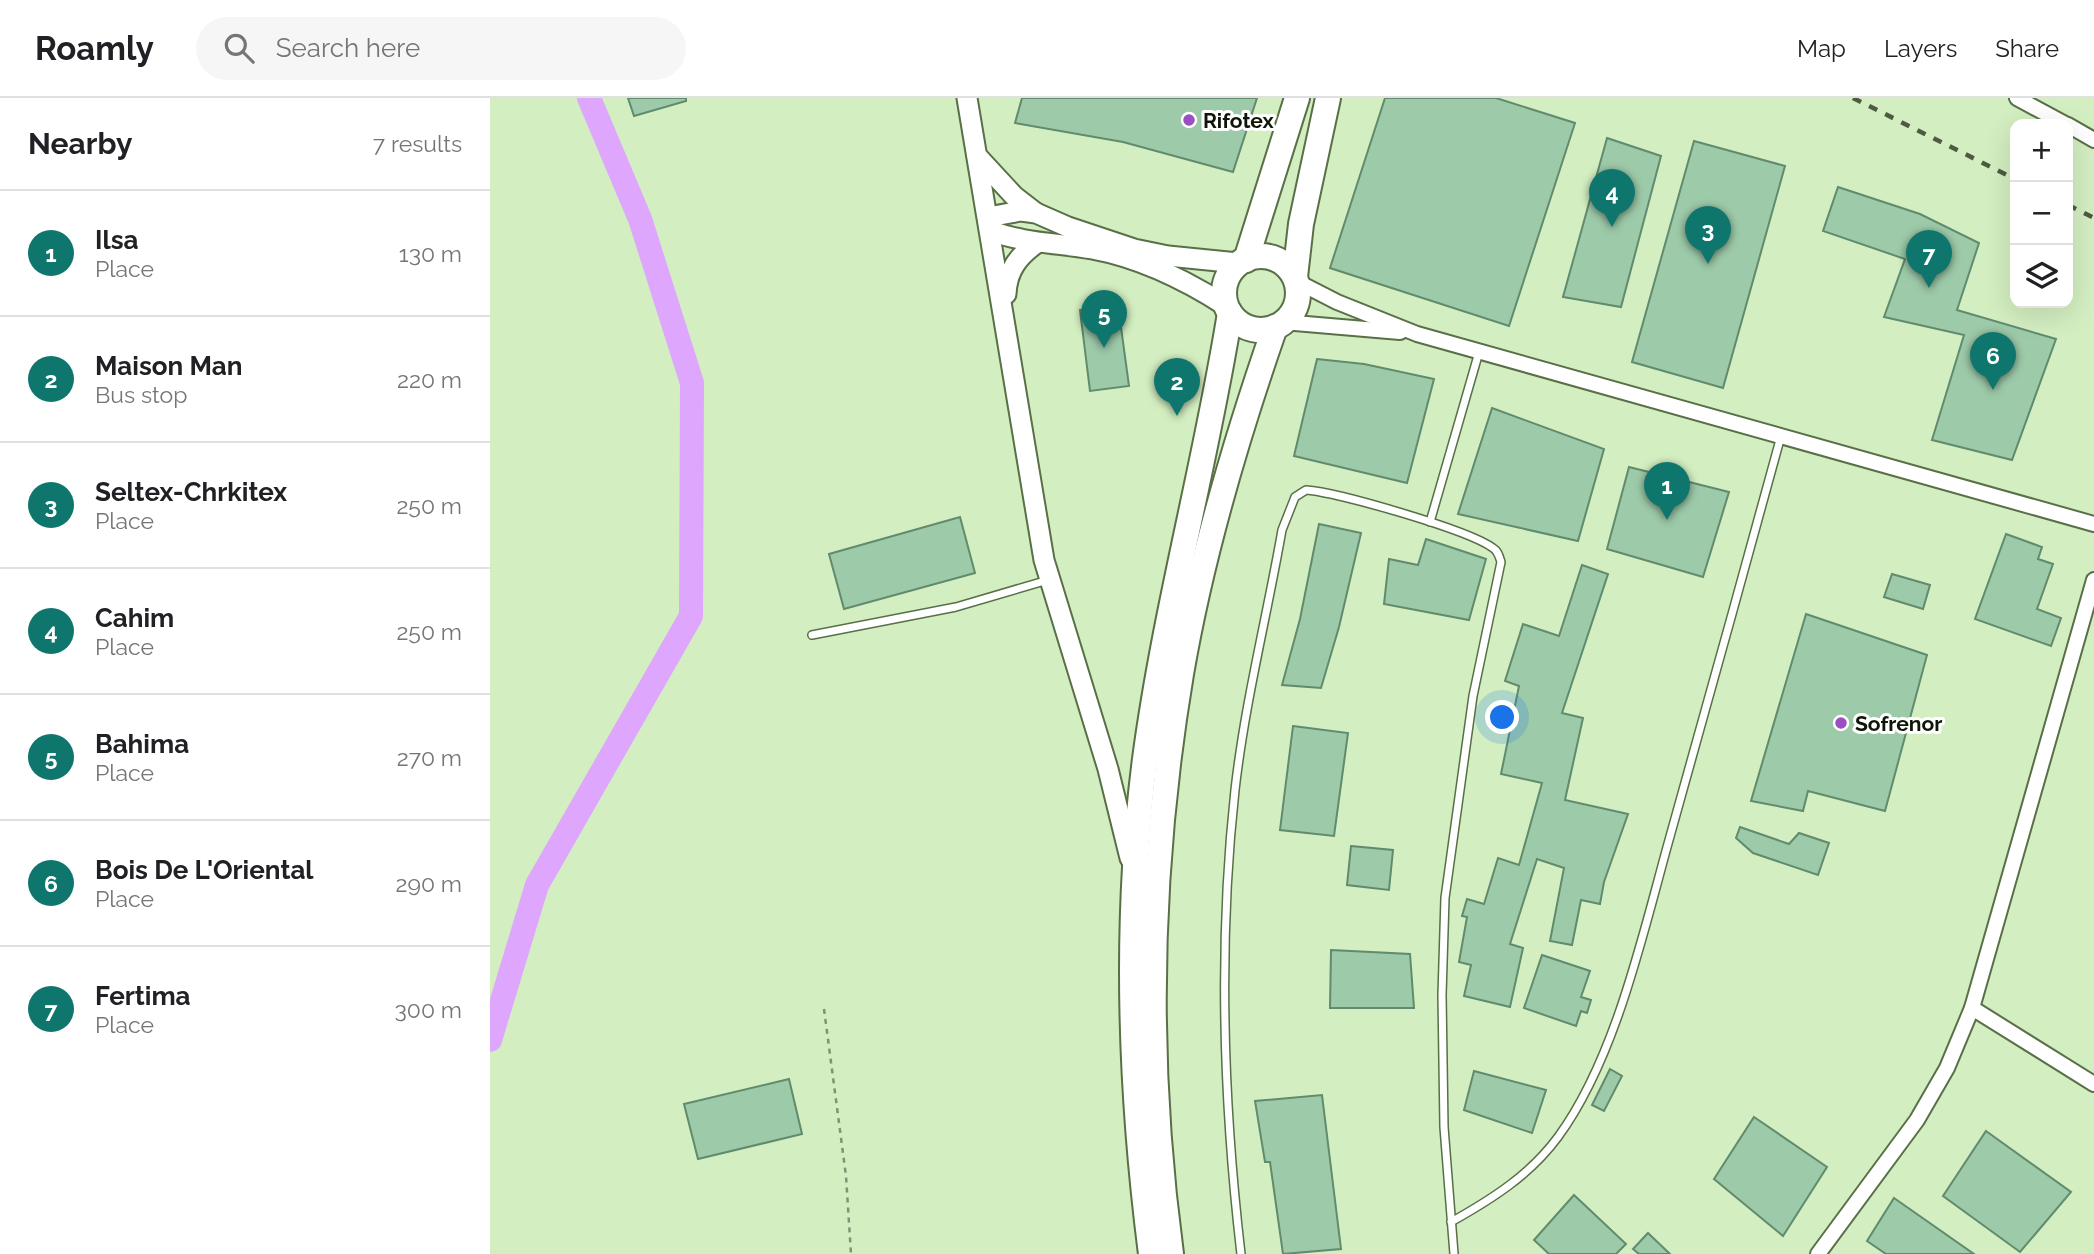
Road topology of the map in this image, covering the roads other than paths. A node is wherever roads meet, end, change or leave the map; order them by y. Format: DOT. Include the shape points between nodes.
graph roads {
  1 [pos="967,98"];
  2 [pos="1297,98"];
  3 [pos="1328,98"];
  4 [pos="2017,98"];
  5 [pos="2056,119"];
  6 [pos="2073,128"];
  7 [pos="2094,140"];
  8 [pos="976,155"];
  9 [pos="1037,213"];
  10 [pos="989,224"];
  11 [pos="1037,243"];
  12 [pos="1242,261"];
  13 [pos="1295,279"];
  14 [pos="1228,310"];
  15 [pos="1006,316"];
  16 [pos="1279,325"];
  17 [pos="1417,334"];
  18 [pos="1479,351"];
  19 [pos="1780,436"];
  20 [pos="1430,522"];
  21 [pos="2094,524"];
  22 [pos="1049,580"];
  23 [pos="2094,580"];
  24 [pos="812,635"];
  25 [pos="1135,880"];
  26 [pos="1972,1008"];
  27 [pos="2094,1084"];
  28 [pos="1451,1222"];
  29 [pos="1152,1254"];
  30 [pos="1171,1254"];
  31 [pos="1241,1254"];
  32 [pos="1454,1254"];
  33 [pos="1818,1254"];
  1 -- 8 [label="street"];
  2 -- 12 [label="highway"];
  3 -- 13 [label="highway" via="1301,224"];
  4 -- 5 [label="street"];
  6 -- 7 [label="street"];
  8 -- 9 [label="street" via="1014,196"];
  8 -- 10 [label="street"];
  9 -- 10 [label="street" via="1011,212"];
  9 -- 12 [label="street" via="1134,249"];
  10 -- 11 [label="street"];
  10 -- 15 [label="street"];
  11 -- 14 [label="street" via="1131,259 1176,277"];
  11 -- 15 [label="street" via="1024,252 1010,273"];
  12 -- 13 [label="highway" via="1273,257 1289,268"];
  12 -- 14 [label="highway" via="1225,283"];
  13 -- 16 [label="highway" via="1296,307"];
  13 -- 17 [label="street" via="1337,302"];
  14 -- 16 [label="highway" via="1245,327 1265,330"];
  14 -- 25 [label="highway" via="1159,668"];
  15 -- 22 [label="street"];
  16 -- 17 [label="street"];
  16 -- 30 [label="highway" via="1251,397 1198,594 1165,785 1156,903 1154,1049"];
  17 -- 18 [label="street"];
  18 -- 19 [label="street"];
  18 -- 20 [label="lane"];
  19 -- 21 [label="street"];
  19 -- 28 [label="lane" via="1641,940 1594,1072 1573,1113 1537,1160 1499,1195"];
  20 -- 28 [label="lane" via="1485,543 1497,551 1501,562 1473,696 1445,898 1444,1127"];
  20 -- 31 [label="lane" via="1306,490 1295,497 1286,516 1242,742 1224,921 1227,1096"];
  22 -- 24 [label="lane" via="956,607"];
  22 -- 25 [label="street" via="1108,769"];
  23 -- 26 [label="street"];
  25 -- 29 [label="highway" via="1135,1100"];
  26 -- 27 [label="street"];
  26 -- 33 [label="street" via="1947,1068 1917,1120"];
  28 -- 32 [label="lane"];
}
